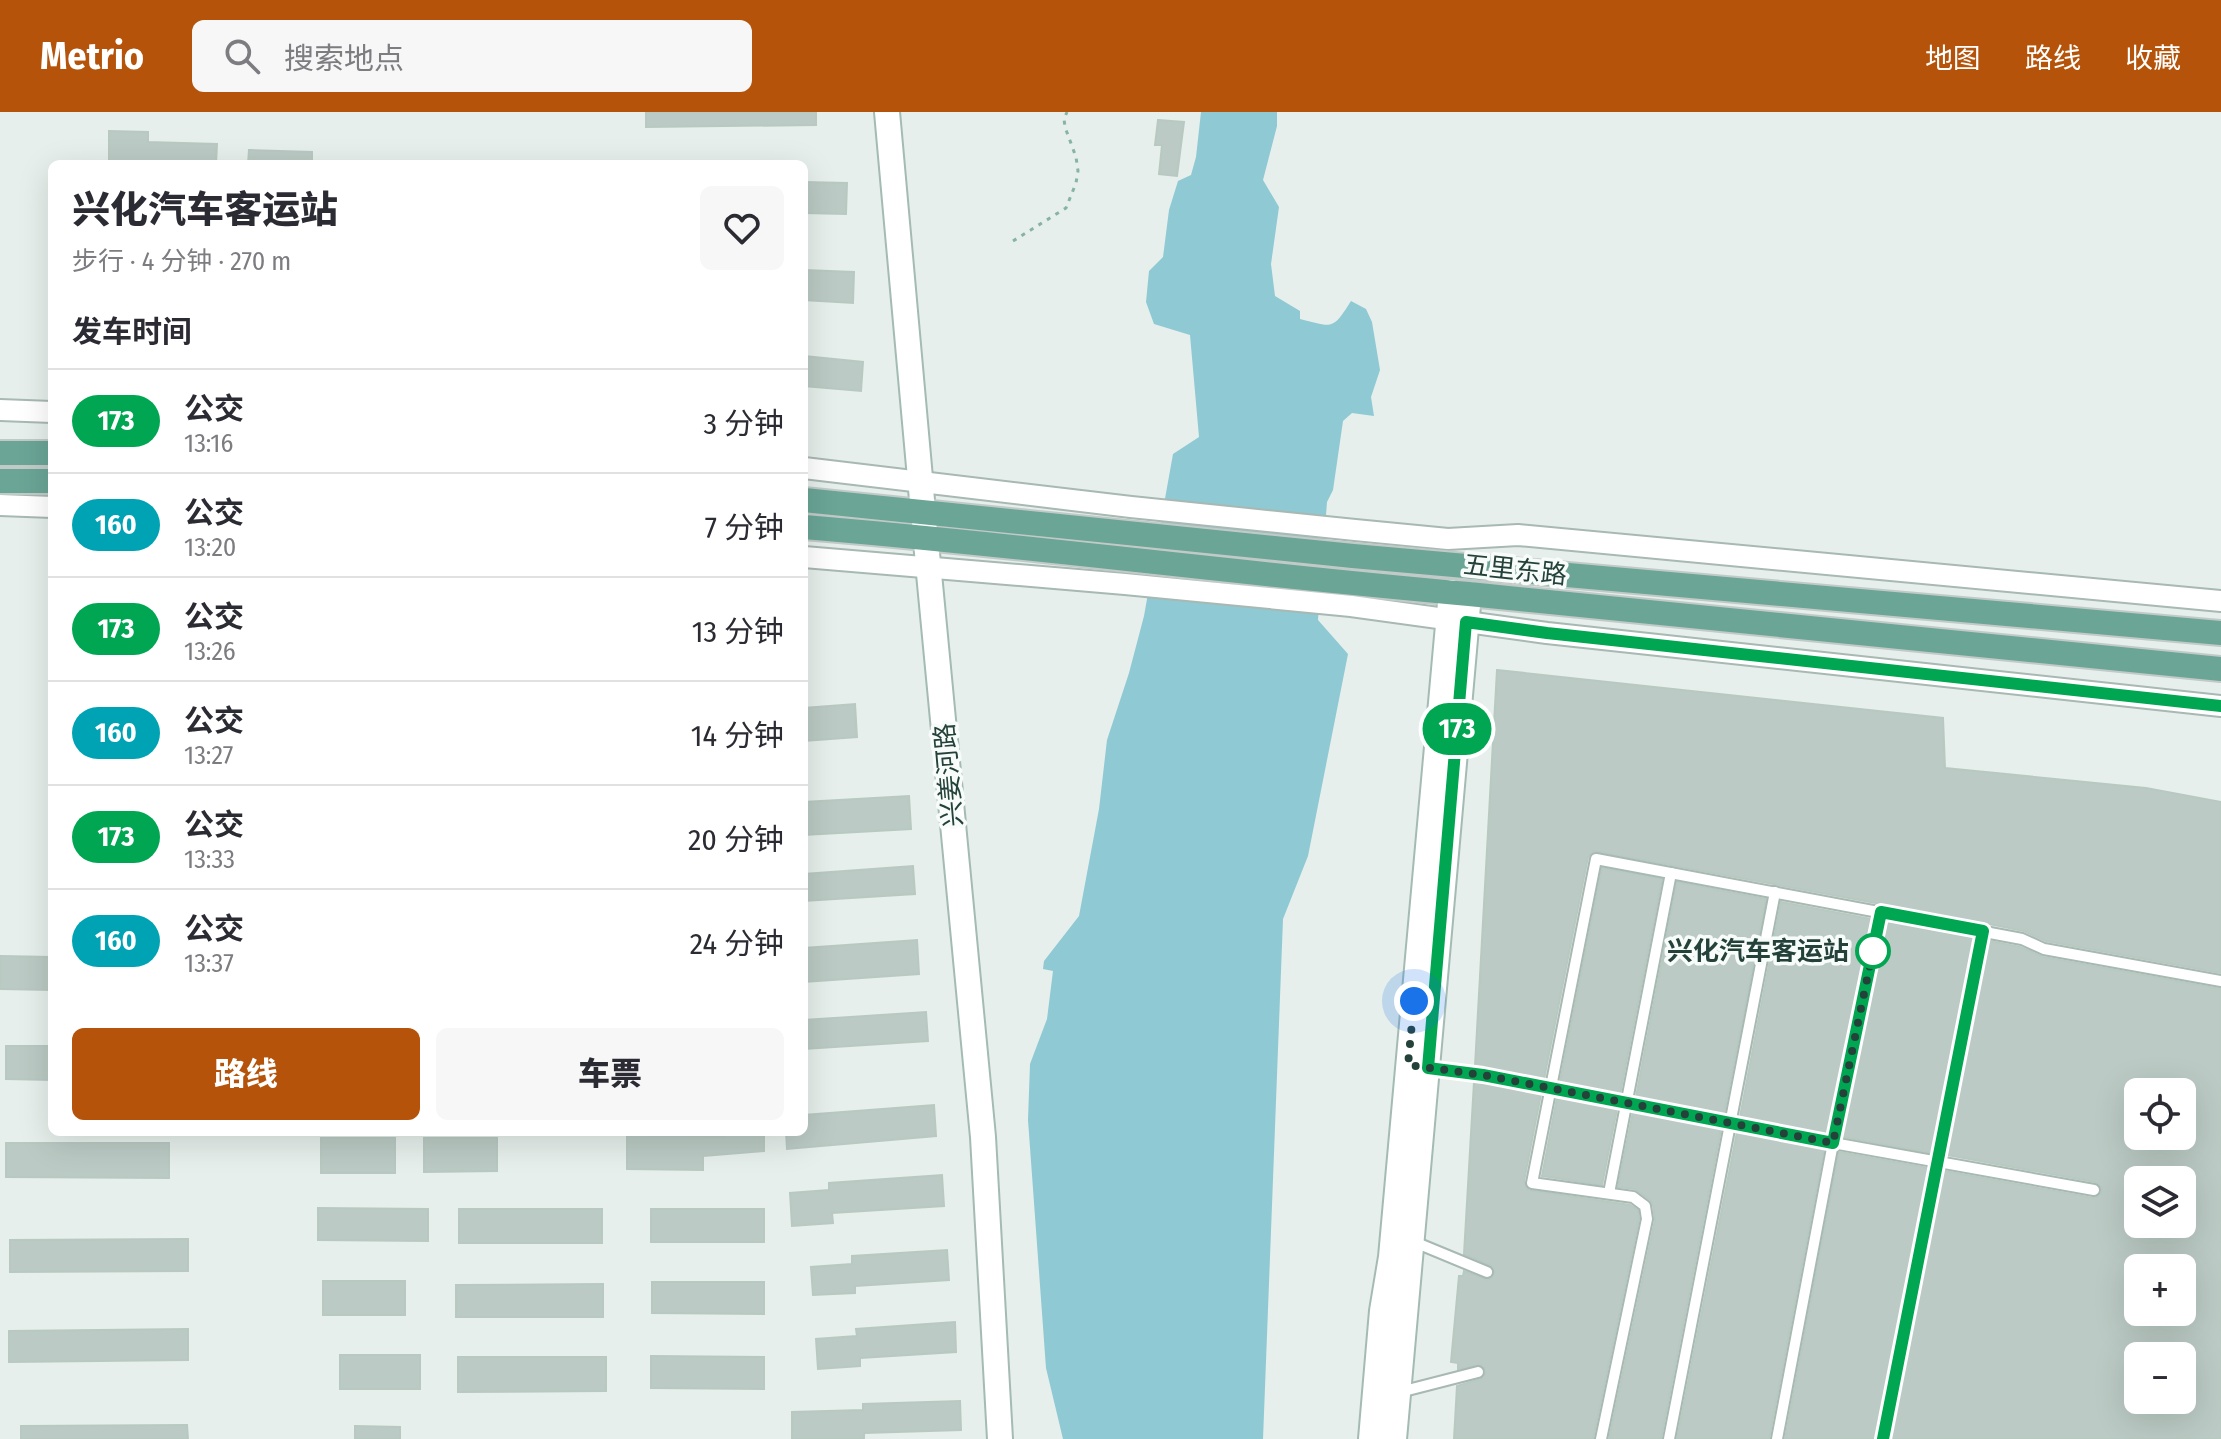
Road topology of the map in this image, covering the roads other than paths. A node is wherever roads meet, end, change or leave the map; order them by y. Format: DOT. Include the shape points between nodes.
graph roads {
  1 [pos="887,112"];
  2 [pos="0,410"];
  3 [pos="48,412"];
  4 [pos="0,453"];
  5 [pos="48,453"];
  6 [pos="808,468"];
  7 [pos="0,481"];
  8 [pos="48,481"];
  9 [pos="920,482"];
  10 [pos="808,500"];
  11 [pos="0,505"];
  12 [pos="48,507"];
  13 [pos="923,511"];
  14 [pos="808,527"];
  15 [pos="926,537"];
  16 [pos="808,557"];
  17 [pos="929,568"];
  18 [pos="1127,572"];
  19 [pos="1460,593"];
  20 [pos="1351,595"];
  21 [pos="2221,601"];
  22 [pos="1457,621"];
  23 [pos="2221,633"];
  24 [pos="2221,669"];
  25 [pos="2221,706"];
  26 [pos="1671,873"];
  27 [pos="1775,892"];
  28 [pos="1881,912"];
  29 [pos="1983,931"];
  30 [pos="2221,981"];
  31 [pos="1418,1066"];
  32 [pos="1550,1088"];
  33 [pos="1627,1103"];
  34 [pos="1730,1123"];
  35 [pos="1833,1143"];
  36 [pos="1937,1162"];
  37 [pos="2094,1190"];
  38 [pos="1609,1193"];
  39 [pos="1412,1241"];
  40 [pos="1487,1272"];
  41 [pos="1478,1372"];
  42 [pos="1398,1392"];
  43 [pos="1000,1439"];
  44 [pos="1371,1439"];
  45 [pos="1394,1439"];
  46 [pos="1601,1439"];
  47 [pos="1669,1439"];
  48 [pos="1777,1439"];
  49 [pos="1883,1439"];
  1 -- 9 [label="street, 兴姜河路"];
  2 -- 3 [label="street"];
  4 -- 5 [label="main road"];
  6 -- 9 [label="street"];
  7 -- 8 [label="main road"];
  9 -- 13 [label="street, 兴姜河路"];
  9 -- 21 [label="street" via="1448,539 1518,535"];
  10 -- 13 [label="main road, 五里东路"];
  11 -- 12 [label="street"];
  13 -- 15 [label="street, 兴姜河路"];
  13 -- 23 [label="main road, 五里东路" via="1353,556"];
  14 -- 15 [label="main road, 五里东路"];
  15 -- 17 [label="street, 兴姜河路"];
  15 -- 18 [label="main road, 五里东路"];
  16 -- 17 [label="street"];
  17 -- 18 [label="street"];
  17 -- 43 [label="street, 兴姜河路" via="983,1137"];
  18 -- 20 [label="main road, 五里东路"];
  19 -- 20 [label="main road, 五里东路"];
  19 -- 22 [label="street"];
  19 -- 24 [label="main road, 五里东路"];
  20 -- 22 [label="street"];
  22 -- 25 [label="street"];
  22 -- 31 [label="street"];
  26 -- 27 [label="lane"];
  26 -- 32 [label="lane" via="1596,859"];
  26 -- 33 [label="lane"];
  27 -- 28 [label="lane"];
  27 -- 34 [label="lane"];
  28 -- 29 [label="lane"];
  28 -- 35 [label="lane"];
  29 -- 30 [label="lane" via="2044,949"];
  29 -- 36 [label="lane"];
  31 -- 32 [label="lane"];
  31 -- 39 [label="street"];
  31 -- 44 [label="street" via="1382,1311"];
  32 -- 33 [label="lane"];
  32 -- 38 [label="lane" via="1532,1183"];
  33 -- 34 [label="lane"];
  33 -- 38 [label="lane"];
  34 -- 35 [label="lane"];
  34 -- 47 [label="lane"];
  35 -- 36 [label="lane"];
  35 -- 48 [label="lane"];
  36 -- 37 [label="lane"];
  36 -- 49 [label="lane"];
  38 -- 46 [label="lane" via="1633,1197 1645,1206 1647,1219"];
  39 -- 40 [label="lane"];
  39 -- 42 [label="street"];
  41 -- 42 [label="lane"];
  42 -- 45 [label="street"];
}
